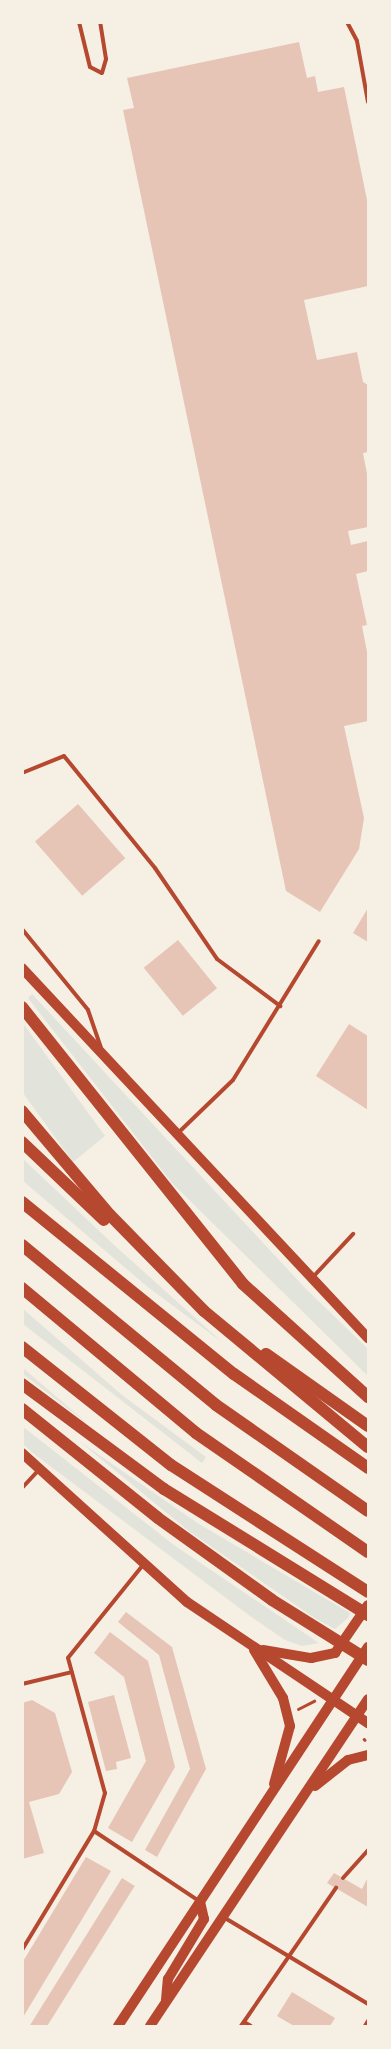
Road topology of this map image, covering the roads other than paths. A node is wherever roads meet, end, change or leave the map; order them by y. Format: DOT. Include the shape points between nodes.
graph roads {
  1 [pos="79,22"];
  2 [pos="100,22"];
  3 [pos="347,22"];
  4 [pos="368,102"];
  5 [pos="22,773"];
  6 [pos="22,930"];
  7 [pos="319,941"];
  8 [pos="22,968"];
  9 [pos="280,1006"];
  10 [pos="22,1007"];
  11 [pos="104,1056"];
  12 [pos="22,1111"];
  13 [pos="178,1133"];
  14 [pos="22,1142"];
  15 [pos="22,1202"];
  16 [pos="353,1234"];
  17 [pos="22,1244"];
  18 [pos="310,1280"];
  19 [pos="22,1288"];
  20 [pos="368,1338"];
  21 [pos="22,1347"];
  22 [pos="22,1384"];
  23 [pos="368,1397"];
  24 [pos="22,1409"];
  25 [pos="368,1426"];
  26 [pos="368,1447"];
  27 [pos="22,1453"];
  28 [pos="368,1468"];
  29 [pos="40,1469"];
  30 [pos="22,1488"];
  31 [pos="368,1511"];
  32 [pos="368,1552"];
  33 [pos="144,1563"];
  34 [pos="368,1592"];
  35 [pos="368,1605"];
  36 [pos="368,1615"];
  37 [pos="252,1647"];
  38 [pos="368,1647"];
  39 [pos="368,1660"];
  40 [pos="72,1672"];
  41 [pos="22,1684"];
  42 [pos="368,1699"];
  43 [pos="335,1700"];
  44 [pos="357,1716"];
  45 [pos="368,1722"];
  46 [pos="368,1751"];
  47 [pos="272,1792"];
  48 [pos="306,1793"];
  49 [pos="94,1831"];
  50 [pos="368,1850"];
  51 [pos="343,1878"];
  52 [pos="336,1888"];
  53 [pos="200,1902"];
  54 [pos="220,1915"];
  55 [pos="22,1950"];
  56 [pos="288,1956"];
  57 [pos="166,2002"];
  58 [pos="368,2004"];
  59 [pos="368,2020"];
  60 [pos="244,2022"];
  61 [pos="118,2026"];
  62 [pos="150,2026"];
  63 [pos="241,2026"];
  64 [pos="250,2026"];
  65 [pos="365,2026"];
  1 -- 2 [label="lane" via="90,67 102,73 106,59"];
  3 -- 4 [label="lane" via="357,41"];
  5 -- 9 [label="lane" via="64,756 155,868 217,959"];
  6 -- 11 [label="lane" via="88,1010"];
  7 -- 9 [label="lane"];
  8 -- 11 [label="main road"];
  9 -- 13 [label="lane" via="233,1080"];
  10 -- 23 [label="highway" via="243,1284"];
  11 -- 13 [label="main road"];
  12 -- 26 [label="highway" via="110,1215 204,1310"];
  13 -- 18 [label="main road"];
  14 -- 25 [label="highway" via="159,1268 271,1358"];
  15 -- 28 [label="highway" via="234,1374"];
  16 -- 18 [label="lane"];
  17 -- 31 [label="highway" via="216,1405"];
  18 -- 20 [label="main road"];
  19 -- 32 [label="highway" via="196,1433"];
  21 -- 34 [label="highway" via="171,1465"];
  22 -- 36 [label="highway" via="164,1489"];
  24 -- 39 [label="highway" via="256,1589"];
  27 -- 29 [label="main road"];
  29 -- 30 [label="lane"];
  29 -- 33 [label="main road"];
  33 -- 37 [label="main road" via="187,1602"];
  33 -- 40 [label="lane" via="68,1658"];
  35 -- 37 [label="main road" via="335,1653 311,1658"];
  37 -- 43 [label="main road"];
  37 -- 47 [label="main road" via="283,1698 290,1726"];
  38 -- 43 [label="main road"];
  40 -- 41 [label="lane"];
  40 -- 49 [label="lane" via="105,1793"];
  42 -- 44 [label="main road"];
  43 -- 44 [label="main road"];
  43 -- 47 [label="main road"];
  44 -- 45 [label="main road"];
  44 -- 48 [label="main road"];
  46 -- 48 [label="main road" via="348,1760"];
  47 -- 53 [label="main road"];
  48 -- 54 [label="main road"];
  49 -- 53 [label="lane"];
  49 -- 55 [label="lane"];
  50 -- 51 [label="lane"];
  52 -- 56 [label="lane"];
  53 -- 57 [label="main road" via="204,1919 168,1979"];
  53 -- 61 [label="main road"];
  54 -- 56 [label="lane"];
  54 -- 57 [label="main road"];
  56 -- 58 [label="lane"];
  56 -- 60 [label="lane"];
  57 -- 62 [label="main road"];
  59 -- 65 [label="lane"];
  60 -- 63 [label="lane"];
  60 -- 64 [label="lane"];
}
